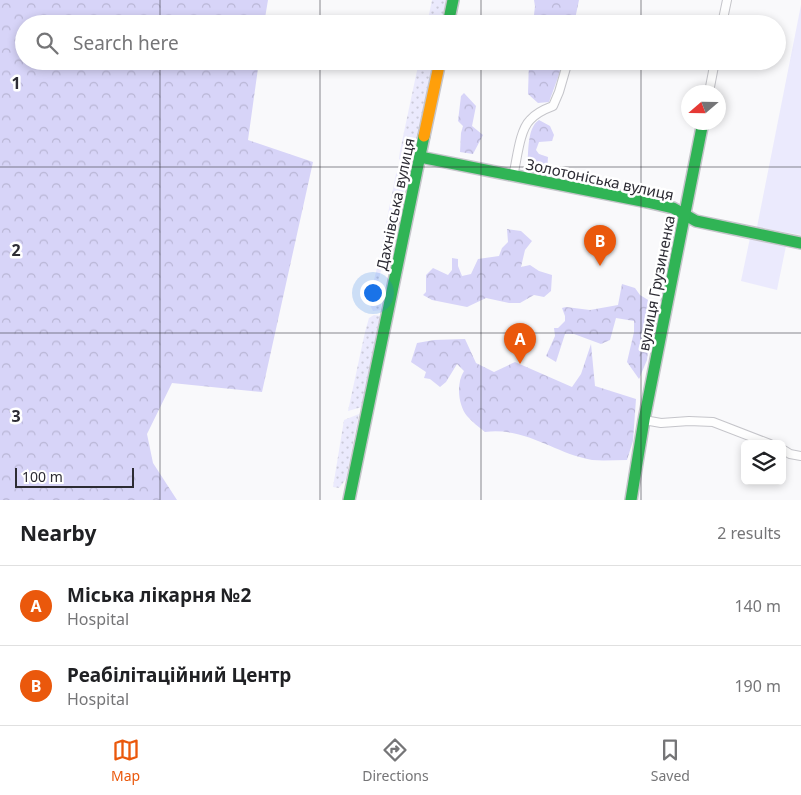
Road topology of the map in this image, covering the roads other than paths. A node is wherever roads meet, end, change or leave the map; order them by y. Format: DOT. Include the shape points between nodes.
graph roads {
  1 [pos="453,0"];
  2 [pos="727,0"];
  3 [pos="450,15"];
  4 [pos="724,15"];
  5 [pos="438,70"];
  6 [pos="565,70"];
  7 [pos="713,70"];
  8 [pos="710,85"];
  9 [pos="701,130"];
  10 [pos="420,157"];
  11 [pos="513,176"];
  12 [pos="684,215"];
  13 [pos="801,243"];
  14 [pos="644,420"];
  15 [pos="760,440"];
  16 [pos="786,452"];
  17 [pos="801,456"];
  18 [pos="349,500"];
  19 [pos="631,500"];
  1 -- 3 [label="street"];
  2 -- 4 [label="street"];
  5 -- 10 [label="street, Дахнівська вулиця"];
  6 -- 11 [label="street" via="554,106 530,119 524,129"];
  7 -- 8 [label="street"];
  9 -- 12 [label="street, вулиця Грузиненка"];
  10 -- 11 [label="street, Золотоніська вулиця"];
  10 -- 18 [label="street, Дахнівська вулиця"];
  11 -- 12 [label="street, Золотоніська вулиця" via="647,202 673,208"];
  12 -- 13 [label="street, Золотоніська вулиця" via="696,221"];
  12 -- 14 [label="street, вулиця Грузиненка"];
  14 -- 15 [label="street" via="661,423 713,422"];
  14 -- 19 [label="street, вулиця Грузиненка"];
  16 -- 17 [label="street"];
}
